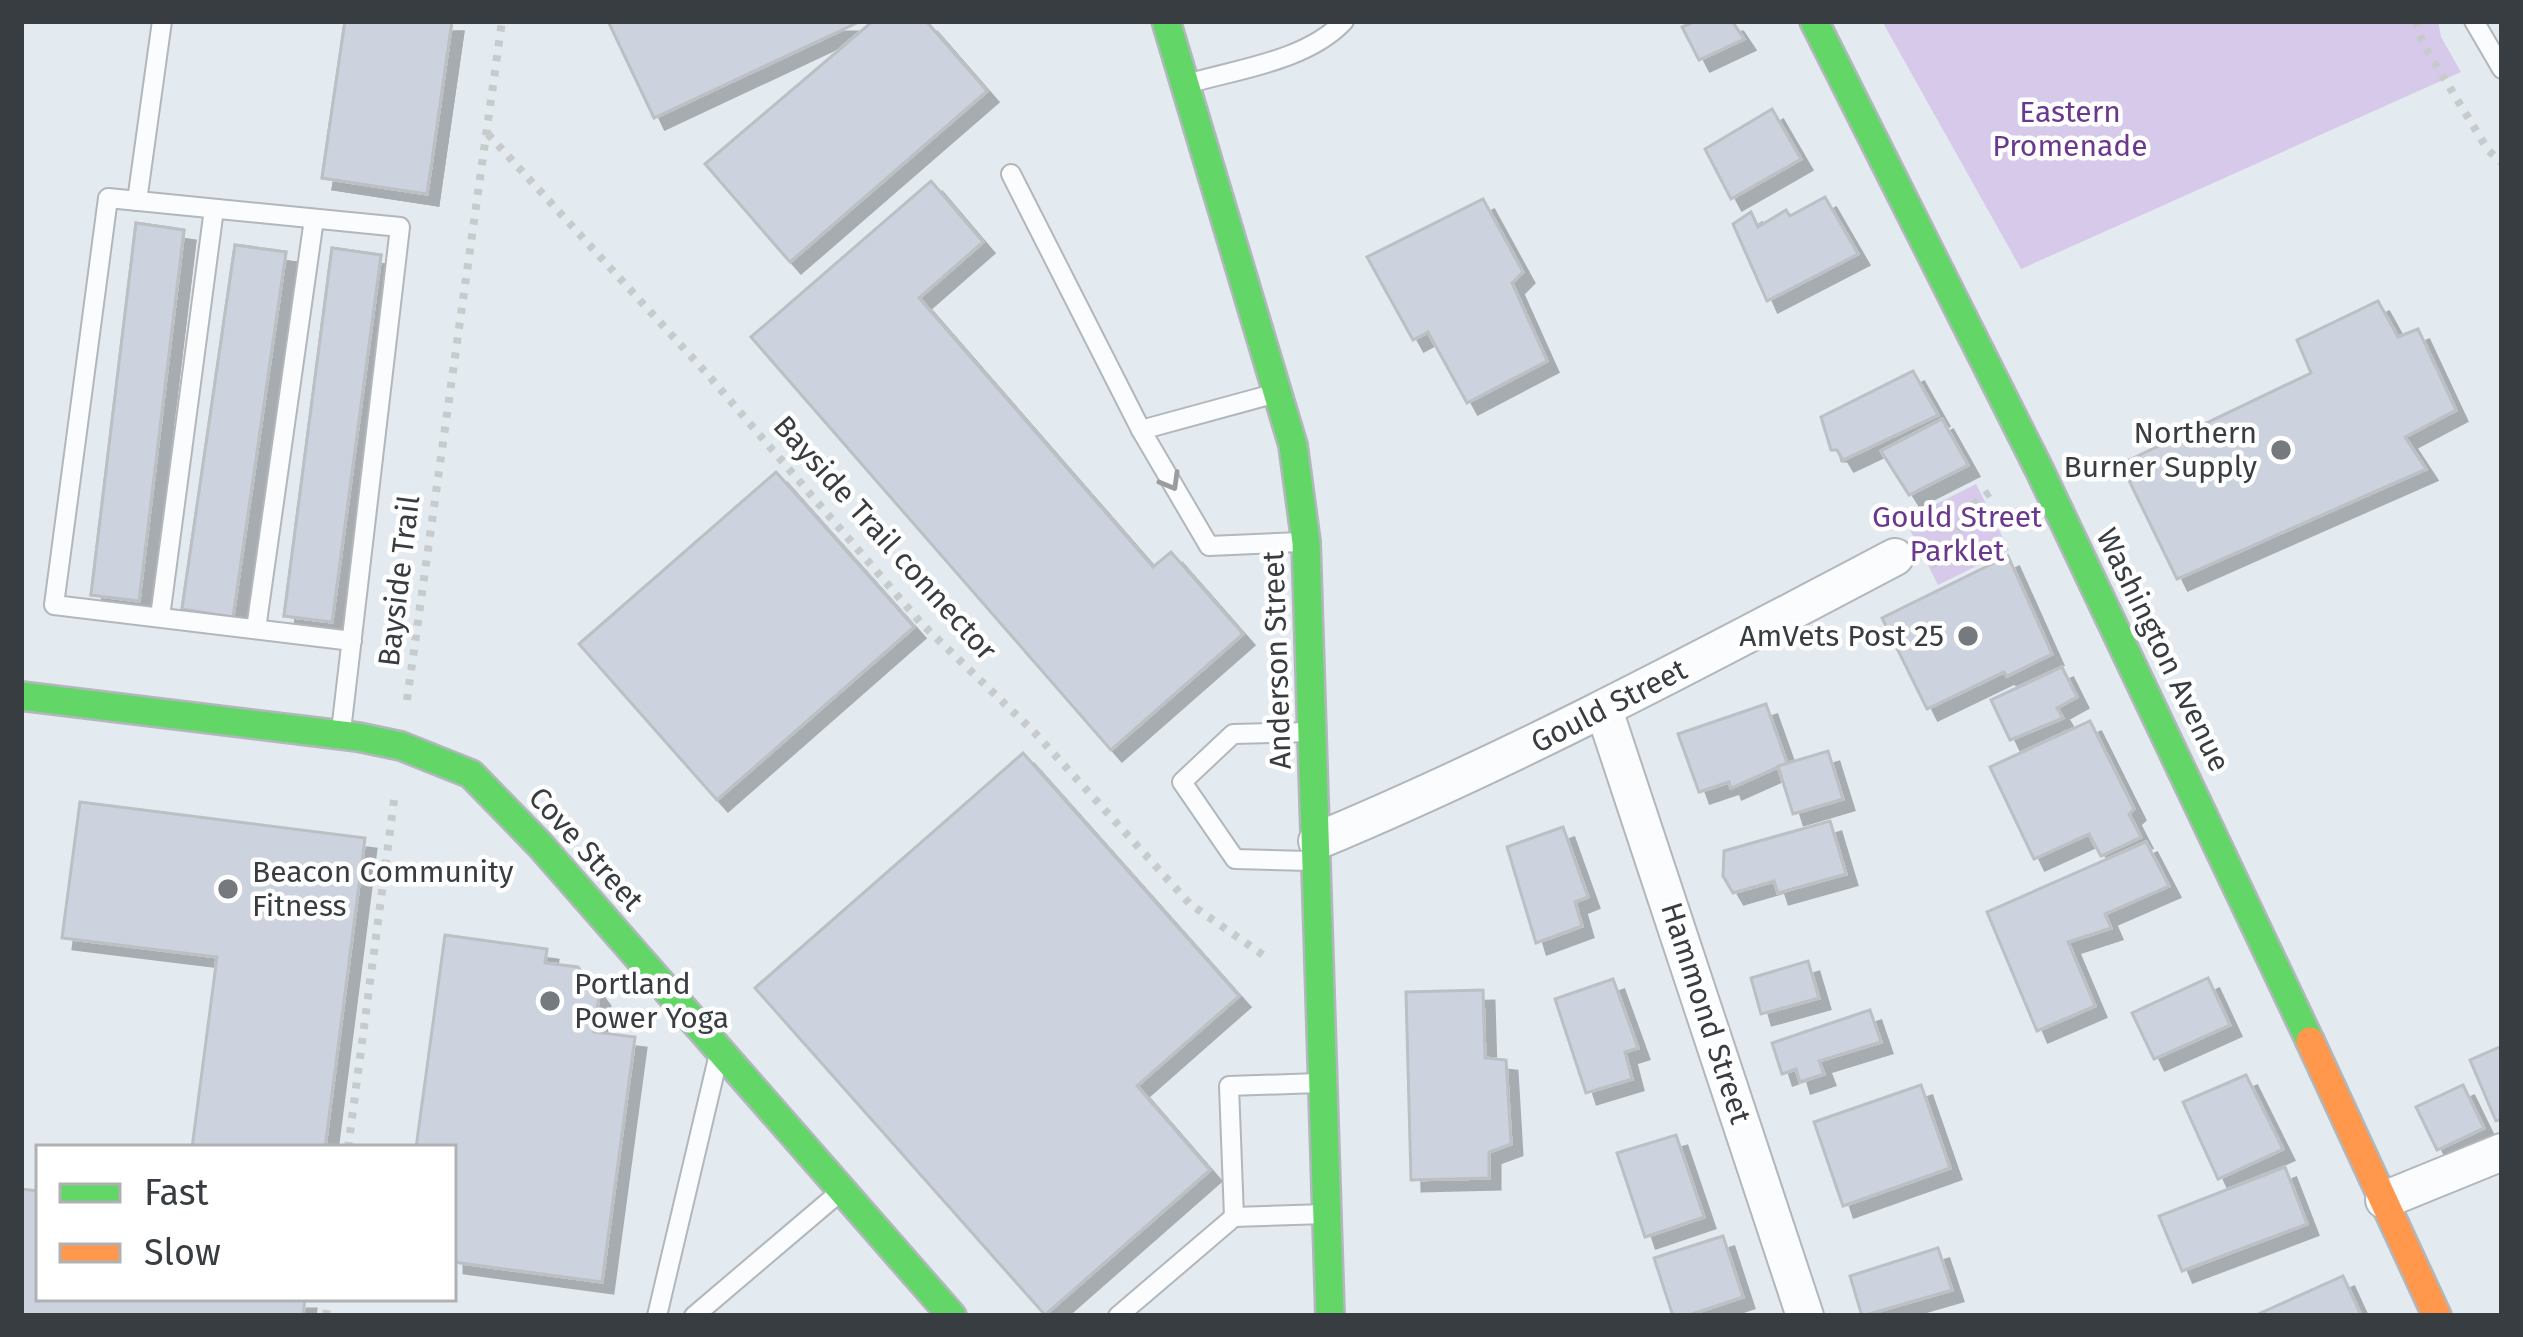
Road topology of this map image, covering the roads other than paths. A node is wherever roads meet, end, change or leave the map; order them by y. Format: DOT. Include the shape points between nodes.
graph roads {
  1 [pos="163,21"];
  2 [pos="1166,21"];
  3 [pos="1344,21"];
  4 [pos="1814,21"];
  5 [pos="2474,21"];
  6 [pos="2502,69"];
  7 [pos="1185,84"];
  8 [pos="1011,174"];
  9 [pos="137,201"];
  10 [pos="214,209"];
  11 [pos="314,219"];
  12 [pos="1277,393"];
  13 [pos="1141,430"];
  14 [pos="1306,542"];
  15 [pos="1895,557"];
  16 [pos="160,617"];
  17 [pos="256,629"];
  18 [pos="352,640"];
  19 [pos="21,696"];
  20 [pos="1604,710"];
  21 [pos="1313,732"];
  22 [pos="340,736"];
  23 [pos="1317,851"];
  24 [pos="720,1050"];
  25 [pos="1324,1083"];
  26 [pos="2502,1152"];
  27 [pos="840,1192"];
  28 [pos="2384,1200"];
  29 [pos="1327,1214"];
  30 [pos="1234,1217"];
  31 [pos="657,1316"];
  32 [pos="694,1316"];
  33 [pos="952,1316"];
  34 [pos="1118,1316"];
  35 [pos="1330,1316"];
  36 [pos="1805,1316"];
  37 [pos="2437,1316"];
  1 -- 9 [label="lane"];
  2 -- 7 [label="street, Anderson Street"];
  3 -- 7 [label="lane" via="1282,56"];
  4 -- 28 [label="street, Washington Avenue" via="2039,469"];
  5 -- 6 [label="lane"];
  7 -- 12 [label="street, Anderson Street"];
  8 -- 13 [label="lane"];
  9 -- 10 [label="lane"];
  9 -- 16 [label="lane" via="107,198 54,605"];
  10 -- 11 [label="lane"];
  10 -- 16 [label="lane"];
  11 -- 17 [label="lane"];
  11 -- 18 [label="lane" via="400,227"];
  12 -- 13 [label="lane"];
  12 -- 14 [label="street, Anderson Street"];
  13 -- 14 [label="lane, one-way" via="1209,546"];
  14 -- 21 [label="street, Anderson Street"];
  15 -- 20 [label="street, Gould Street"];
  16 -- 17 [label="lane"];
  17 -- 18 [label="lane"];
  18 -- 22 [label="lane"];
  19 -- 22 [label="street, Cove Street"];
  20 -- 23 [label="street, Gould Street"];
  20 -- 36 [label="street, Hammond Street"];
  21 -- 23 [label="street, Anderson Street"];
  21 -- 23 [label="lane" via="1233,734 1183,782 1235,859"];
  22 -- 24 [label="street, Cove Street" via="451,764 490,791"];
  23 -- 25 [label="street, Anderson Street"];
  24 -- 27 [label="street, Cove Street"];
  24 -- 31 [label="lane"];
  25 -- 29 [label="street, Anderson Street"];
  25 -- 30 [label="lane" via="1229,1086"];
  26 -- 28 [label="street"];
  27 -- 32 [label="lane"];
  27 -- 33 [label="street, Cove Street"];
  28 -- 37 [label="street, Washington Avenue"];
  29 -- 30 [label="lane"];
  29 -- 35 [label="street, Anderson Street"];
  30 -- 34 [label="lane"];
}
